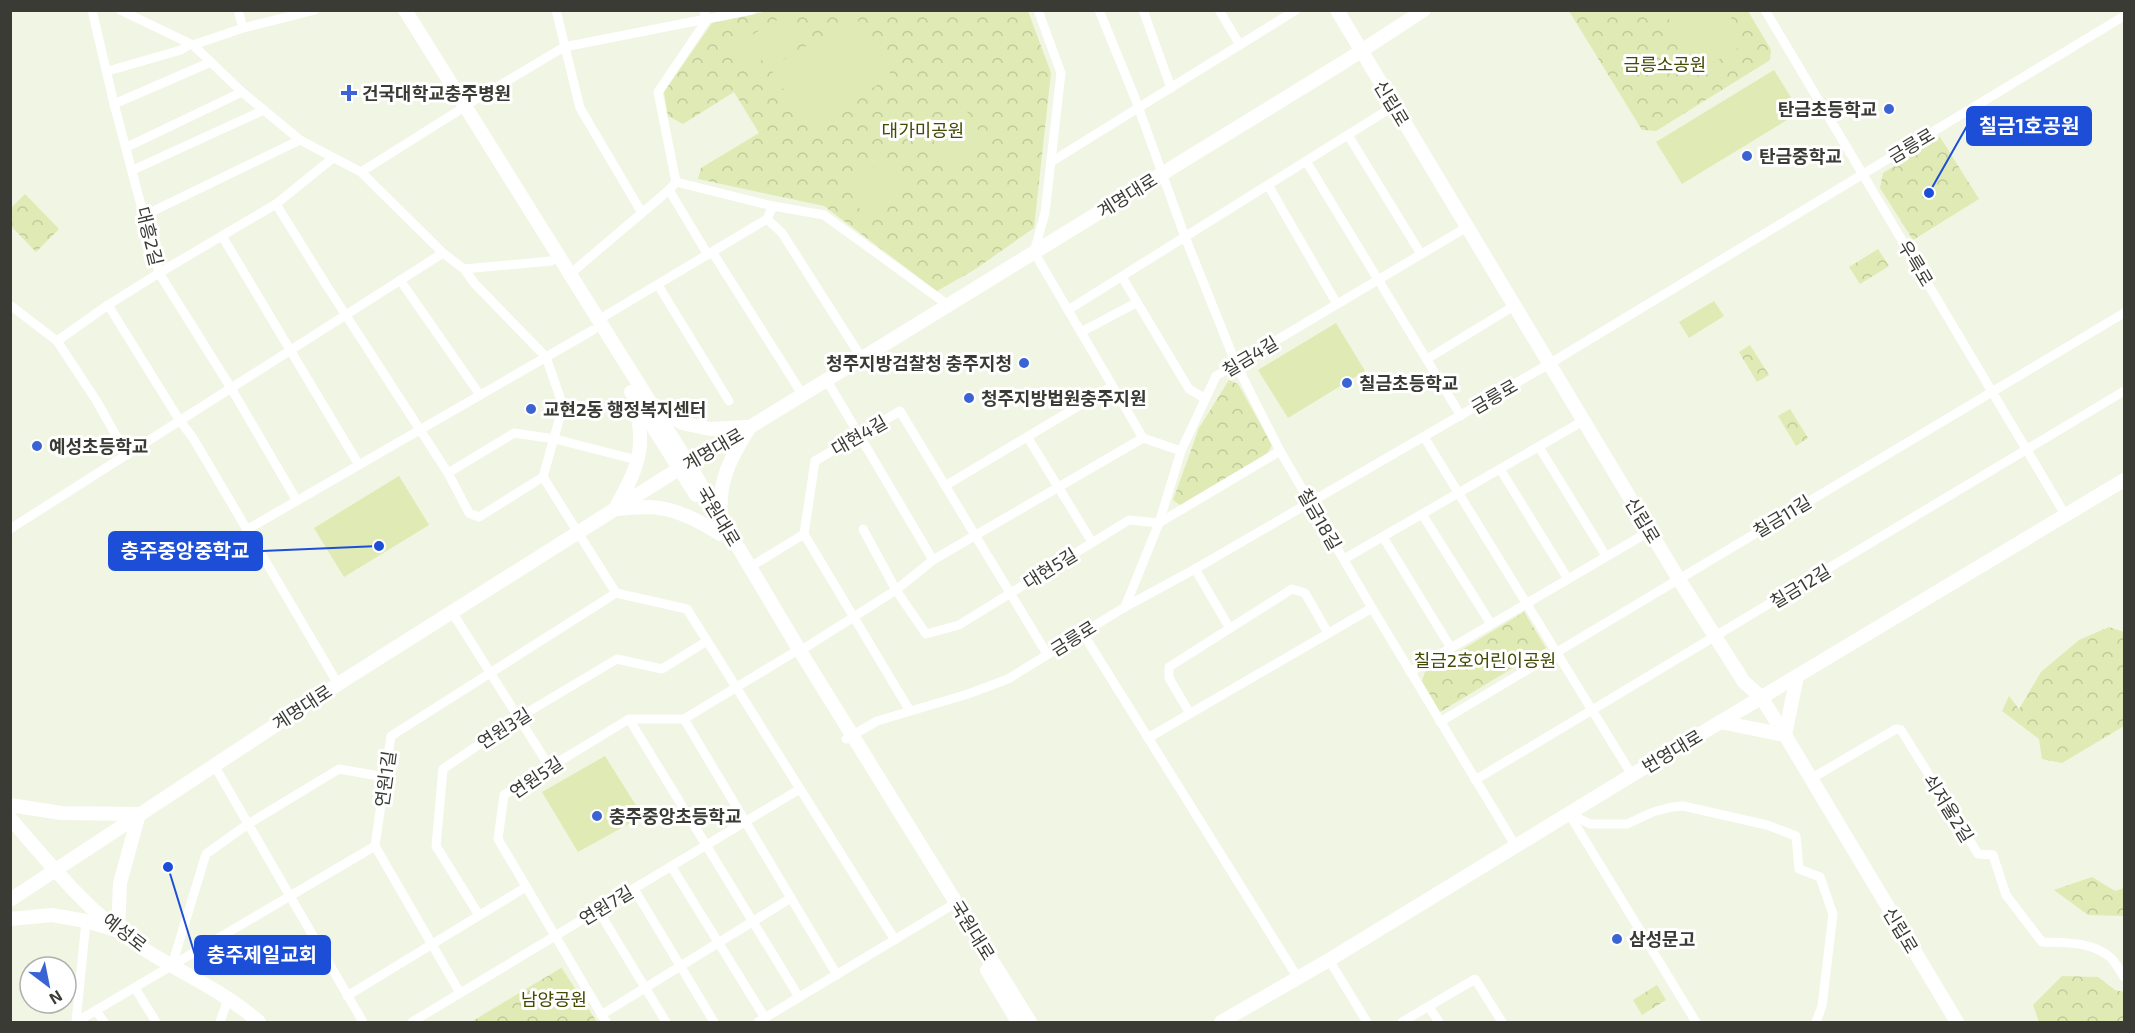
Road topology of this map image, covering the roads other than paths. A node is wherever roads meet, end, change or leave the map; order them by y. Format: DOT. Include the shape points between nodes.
graph roads {
  1 [pos="92,10"];
  2 [pos="120,10"];
  3 [pos="238,10"];
  4 [pos="315,10"];
  5 [pos="395,10"];
  6 [pos="405,10"];
  7 [pos="556,10"];
  8 [pos="704,10"];
  9 [pos="752,10"];
  10 [pos="1038,10"];
  11 [pos="1099,10"];
  12 [pos="1143,10"];
  13 [pos="1220,10"];
  14 [pos="1274,10"];
  15 [pos="1296,10"];
  16 [pos="1337,10"];
  17 [pos="1424,10"];
  18 [pos="1766,10"];
  19 [pos="2124,15"];
  20 [pos="1280,20"];
  21 [pos="706,21"];
  22 [pos="243,28"];
  23 [pos="191,44"];
  24 [pos="1240,45"];
  25 [pos="564,47"];
  26 [pos="1361,50"];
  27 [pos="211,62"];
  28 [pos="108,71"];
  29 [pos="1171,88"];
  30 [pos="242,92"];
  31 [pos="114,104"];
  32 [pos="1394,106"];
  33 [pos="1138,108"];
  34 [pos="461,109"];
  35 [pos="264,110"];
  36 [pos="1347,135"];
  37 [pos="300,140"];
  38 [pos="127,147"];
  39 [pos="333,158"];
  40 [pos="1306,161"];
  41 [pos="1051,162"];
  42 [pos="133,170"];
  43 [pos="362,172"];
  44 [pos="1163,173"];
  45 [pos="1863,174"];
  46 [pos="675,182"];
  47 [pos="1268,185"];
  48 [pos="669,190"];
  49 [pos="276,204"];
  50 [pos="773,206"];
  51 [pos="642,213"];
  52 [pos="145,215"];
  53 [pos="767,219"];
  54 [pos="1467,227"];
  55 [pos="222,236"];
  56 [pos="1185,237"];
  57 [pos="1034,252"];
  58 [pos="443,253"];
  59 [pos="711,254"];
  60 [pos="1421,254"];
  61 [pos="551,261"];
  62 [pos="464,269"];
  63 [pos="159,273"];
  64 [pos="570,274"];
  65 [pos="1122,277"];
  66 [pos="1378,279"];
  67 [pos="400,280"];
  68 [pos="658,285"];
  69 [pos="1136,303"];
  70 [pos="948,304"];
  71 [pos="1337,304"];
  72 [pos="10,305"];
  73 [pos="108,305"];
  74 [pos="1514,306"];
  75 [pos="1068,310"];
  76 [pos="2124,313"];
  77 [pos="346,315"];
  78 [pos="596,325"];
  79 [pos="1081,332"];
  80 [pos="57,341"];
  81 [pos="290,351"];
  82 [pos="546,357"];
  83 [pos="861,357"];
  84 [pos="1427,360"];
  85 [pos="1236,363"];
  86 [pos="1549,364"];
  87 [pos="826,379"];
  88 [pos="1113,386"];
  89 [pos="231,388"];
  90 [pos="1992,391"];
  91 [pos="2124,391"];
  92 [pos="802,394"];
  93 [pos="480,395"];
  94 [pos="1204,398"];
  95 [pos="642,400"];
  96 [pos="729,401"];
  97 [pos="1461,416"];
  98 [pos="180,421"];
  99 [pos="1582,421"];
  100 [pos="750,427"];
  101 [pos="420,430"];
  102 [pos="859,434"];
  103 [pos="1424,437"];
  104 [pos="1028,438"];
  105 [pos="1143,438"];
  106 [pos="555,439"];
  107 [pos="1539,447"];
  108 [pos="2028,450"];
  109 [pos="1181,451"];
  110 [pos="1280,451"];
  111 [pos="127,454"];
  112 [pos="637,460"];
  113 [pos="359,465"];
  114 [pos="683,466"];
  115 [pos="1500,469"];
  116 [pos="448,473"];
  117 [pos="543,477"];
  118 [pos="2124,480"];
  119 [pos="945,486"];
  120 [pos="1059,487"];
  121 [pos="1458,493"];
  122 [pos="297,501"];
  123 [pos="1311,502"];
  124 [pos="615,509"];
  125 [pos="1422,514"];
  126 [pos="2066,516"];
  127 [pos="1159,523"];
  128 [pos="721,527"];
  129 [pos="10,529"];
  130 [pos="248,529"];
  131 [pos="863,530"];
  132 [pos="1650,531"];
  133 [pos="579,533"];
  134 [pos="804,534"];
  135 [pos="976,537"];
  136 [pos="1383,537"];
  137 [pos="1092,542"];
  138 [pos="1606,556"];
  139 [pos="1344,559"];
  140 [pos="933,560"];
  141 [pos="750,567"];
  142 [pos="1195,569"];
  143 [pos="1678,578"];
  144 [pos="1568,579"];
  145 [pos="896,590"];
  146 [pos="1010,593"];
  147 [pos="616,594"];
  148 [pos="1526,603"];
  149 [pos="1125,607"];
  150 [pos="1372,608"];
  151 [pos="452,612"];
  152 [pos="852,616"];
  153 [pos="1491,624"];
  154 [pos="1229,627"];
  155 [pos="1083,632"];
  156 [pos="1328,633"];
  157 [pos="1716,637"];
  158 [pos="707,641"];
  159 [pos="1451,648"];
  160 [pos="796,652"];
  161 [pos="1556,652"];
  162 [pos="1047,654"];
  163 [pos="1410,672"];
  164 [pos="490,673"];
  165 [pos="1797,676"];
  166 [pos="338,684"];
  167 [pos="736,687"];
  168 [pos="1761,698"];
  169 [pos="910,711"];
  170 [pos="1592,711"];
  171 [pos="1189,712"];
  172 [pos="518,718"];
  173 [pos="684,718"];
  174 [pos="629,719"];
  175 [pos="1440,722"];
  176 [pos="1720,722"];
  177 [pos="1785,735"];
  178 [pos="849,738"];
  179 [pos="1148,738"];
  180 [pos="214,765"];
  181 [pos="549,766"];
  182 [pos="1632,775"];
  183 [pos="385,777"];
  184 [pos="1812,778"];
  185 [pos="1475,780"];
  186 [pos="800,789"];
  187 [pos="10,805"];
  188 [pos="1569,813"];
  189 [pos="139,814"];
  190 [pos="10,818"];
  191 [pos="746,822"];
  192 [pos="248,824"];
  193 [pos="707,845"];
  194 [pos="1515,845"];
  195 [pos="375,846"];
  196 [pos="671,866"];
  197 [pos="56,870"];
  198 [pos="526,887"];
  199 [pos="634,889"];
  200 [pos="291,896"];
  201 [pos="791,898"];
  202 [pos="10,900"];
  203 [pos="949,908"];
  204 [pos="598,910"];
  205 [pos="479,915"];
  206 [pos="10,919"];
  207 [pos="86,921"];
  208 [pos="754,922"];
  209 [pos="118,930"];
  210 [pos="555,936"];
  211 [pos="895,940"];
  212 [pos="432,944"];
  213 [pos="718,944"];
  214 [pos="1329,960"];
  215 [pos="172,965"];
  216 [pos="680,967"];
  217 [pos="837,975"];
  218 [pos="2124,977"];
  219 [pos="1298,978"];
  220 [pos="135,988"];
  221 [pos="645,988"];
  222 [pos="460,993"];
  223 [pos="347,996"];
  224 [pos="800,998"];
  225 [pos="228,999"];
  226 [pos="1429,1007"];
  227 [pos="98,1012"];
  228 [pos="604,1019"];
  229 [pos="761,1020"];
  230 [pos="1952,1021"];
  231 [pos="76,1023"];
  232 [pos="104,1023"];
  233 [pos="156,1023"];
  234 [pos="220,1023"];
  235 [pos="259,1023"];
  236 [pos="363,1023"];
  237 [pos="412,1023"];
  238 [pos="666,1023"];
  239 [pos="714,1023"];
  240 [pos="1018,1023"];
  241 [pos="1030,1023"];
  242 [pos="1221,1023"];
  243 [pos="1367,1023"];
  244 [pos="1402,1023"];
  245 [pos="1439,1023"];
  246 [pos="1502,1023"];
  247 [pos="1696,1023"];
  248 [pos="1816,1023"];
  1 -- 28 [label="street, 대흥2길"];
  2 -- 23 [label="street"];
  3 -- 22 [label="street"];
  4 -- 22 [label="street"];
  5 -- 34 [label="street, 국원대로"];
  6 -- 34 [label="street, 국원대로"];
  7 -- 25 [label="street"];
  8 -- 21 [label="street"];
  9 -- 21 [label="street"];
  10 -- 41 [label="street" via="1061,73"];
  11 -- 33 [label="street, 칠금18길"];
  12 -- 29 [label="street"];
  13 -- 24 [label="street"];
  14 -- 20 [label="street"];
  15 -- 20 [label="street"];
  16 -- 26 [label="street, 신립로"];
  17 -- 26 [label="street, 계명대로"];
  18 -- 45 [label="street, 우륵로"];
  19 -- 45 [label="street, 금릉로"];
  20 -- 24 [label="street"];
  21 -- 25 [label="street"];
  21 -- 46 [label="street" via="658,92"];
  22 -- 23 [label="street"];
  23 -- 27 [label="street"];
  23 -- 28 [label="street"];
  24 -- 29 [label="street"];
  25 -- 34 [label="street"];
  25 -- 51 [label="street" via="580,108"];
  26 -- 32 [label="street, 신립로"];
  26 -- 44 [label="street, 계명대로"];
  27 -- 30 [label="street"];
  27 -- 31 [label="street"];
  28 -- 31 [label="street, 대흥2길"];
  29 -- 33 [label="street"];
  30 -- 35 [label="street"];
  30 -- 38 [label="street"];
  31 -- 38 [label="street, 대흥2길"];
  32 -- 36 [label="street"];
  32 -- 54 [label="street, 신립로"];
  33 -- 41 [label="street"];
  33 -- 44 [label="street, 칠금18길"];
  34 -- 43 [label="street"];
  34 -- 61 [label="street, 국원대로"];
  34 -- 64 [label="street, 국원대로"];
  35 -- 37 [label="street"];
  35 -- 42 [label="street"];
  36 -- 40 [label="street"];
  36 -- 60 [label="street"];
  37 -- 39 [label="street"];
  37 -- 52 [label="street"];
  38 -- 42 [label="street, 대흥2길"];
  39 -- 43 [label="street"];
  39 -- 49 [label="street"];
  40 -- 47 [label="street"];
  40 -- 66 [label="street"];
  41 -- 57 [label="street" via="1045,213"];
  42 -- 52 [label="street, 대흥2길"];
  43 -- 58 [label="street"];
  44 -- 56 [label="street, 칠금18길"];
  44 -- 57 [label="street, 계명대로"];
  45 -- 86 [label="street, 금릉로"];
  45 -- 90 [label="street, 우륵로"];
  46 -- 48 [label="street"];
  46 -- 50 [label="street"];
  47 -- 56 [label="street"];
  47 -- 71 [label="street"];
  48 -- 51 [label="street"];
  48 -- 59 [label="street"];
  49 -- 55 [label="street"];
  49 -- 77 [label="street"];
  50 -- 53 [label="street"];
  50 -- 70 [label="street" via="824,215"];
  51 -- 64 [label="street"];
  52 -- 63 [label="street, 대흥2길"];
  53 -- 59 [label="street"];
  53 -- 83 [label="street" via="782,233"];
  54 -- 60 [label="street, 칠금4길"];
  54 -- 74 [label="street, 신립로"];
  55 -- 63 [label="street"];
  55 -- 81 [label="street"];
  56 -- 65 [label="street"];
  56 -- 85 [label="street, 칠금18길"];
  57 -- 70 [label="street, 계명대로"];
  57 -- 75 [label="street"];
  58 -- 62 [label="street"];
  58 -- 67 [label="street"];
  59 -- 68 [label="street"];
  59 -- 92 [label="street"];
  60 -- 66 [label="street, 칠금4길"];
  61 -- 62 [label="street"];
  61 -- 78 [label="street, 국원대로"];
  62 -- 82 [label="street"];
  63 -- 73 [label="street"];
  63 -- 89 [label="street, 대흥2길"];
  64 -- 78 [label="street, 국원대로"];
  65 -- 69 [label="street"];
  65 -- 75 [label="street"];
  66 -- 71 [label="street, 칠금4길"];
  66 -- 84 [label="street"];
  67 -- 77 [label="street"];
  67 -- 93 [label="street"];
  68 -- 78 [label="street"];
  68 -- 96 [label="street"];
  69 -- 79 [label="street"];
  69 -- 94 [label="street" via="1189,389"];
  70 -- 83 [label="street, 계명대로"];
  71 -- 85 [label="street, 칠금4길"];
  72 -- 80 [label="street"];
  73 -- 80 [label="street"];
  73 -- 98 [label="street"];
  74 -- 84 [label="street"];
  74 -- 86 [label="street, 신립로"];
  75 -- 79 [label="street"];
  76 -- 90 [label="street, 칠금11길"];
  77 -- 81 [label="street"];
  77 -- 101 [label="street"];
  78 -- 82 [label="street"];
  78 -- 95 [label="street, 국원대로"];
  79 -- 88 [label="street"];
  80 -- 111 [label="street"];
  81 -- 89 [label="street"];
  81 -- 113 [label="street"];
  82 -- 93 [label="street"];
  82 -- 106 [label="street" via="563,405"];
  83 -- 87 [label="street, 계명대로"];
  84 -- 97 [label="street"];
  85 -- 94 [label="street, 칠금4길" via="1216,376"];
  85 -- 110 [label="street, 칠금18길"];
  86 -- 97 [label="street, 금릉로"];
  86 -- 99 [label="street, 신립로"];
  87 -- 92 [label="street, 계명대로"];
  87 -- 102 [label="street"];
  88 -- 104 [label="street"];
  88 -- 105 [label="street"];
  89 -- 98 [label="street"];
  89 -- 122 [label="street, 대흥2길"];
  90 -- 108 [label="street, 우륵로"];
  90 -- 143 [label="street, 칠금11길"];
  91 -- 108 [label="street, 칠금12길"];
  92 -- 100 [label="street, 계명대로"];
  93 -- 101 [label="street"];
  94 -- 109 [label="street, 칠금4길"];
  95 -- 100 [label="street" via="682,423 710,429"];
  95 -- 112 [label="street"];
  95 -- 114 [label="street, 국원대로"];
  97 -- 103 [label="street, 금릉로"];
  98 -- 111 [label="street"];
  98 -- 130 [label="street"];
  99 -- 107 [label="street"];
  99 -- 132 [label="street, 신립로"];
  100 -- 114 [label="street, 계명대로"];
  100 -- 128 [label="street" via="729,461 719,498"];
  101 -- 113 [label="street"];
  101 -- 116 [label="street"];
  102 -- 119 [label="street, 대현4길" via="900,411"];
  102 -- 134 [label="street, 대현4길" via="815,461"];
  102 -- 140 [label="street"];
  103 -- 121 [label="street"];
  103 -- 123 [label="street, 금릉로"];
  104 -- 119 [label="street"];
  104 -- 120 [label="street"];
  105 -- 109 [label="street"];
  105 -- 120 [label="street, 연원5길"];
  106 -- 112 [label="street"];
  106 -- 116 [label="street" via="514,433"];
  106 -- 117 [label="street"];
  107 -- 115 [label="street"];
  107 -- 138 [label="street"];
  108 -- 126 [label="street, 우륵로"];
  108 -- 157 [label="street, 칠금12길"];
  109 -- 127 [label="street, 칠금4길"];
  110 -- 123 [label="street, 칠금18길"];
  110 -- 127 [label="street"];
  111 -- 129 [label="street"];
  112 -- 124 [label="street"];
  113 -- 122 [label="street"];
  114 -- 124 [label="street, 계명대로"];
  114 -- 128 [label="street, 국원대로"];
  115 -- 121 [label="street"];
  115 -- 144 [label="street"];
  116 -- 117 [label="street" via="470,513 479,517"];
  117 -- 133 [label="street"];
  118 -- 126 [label="street, 번영대로"];
  119 -- 135 [label="street, 대현4길"];
  120 -- 135 [label="street, 연원5길"];
  120 -- 137 [label="street"];
  121 -- 125 [label="street"];
  121 -- 148 [label="street"];
  122 -- 130 [label="street"];
  123 -- 139 [label="street, 칠금18길"];
  123 -- 142 [label="street, 금릉로"];
  124 -- 128 [label="street" via="652,507"];
  124 -- 133 [label="street, 계명대로"];
  125 -- 136 [label="street"];
  125 -- 153 [label="street"];
  126 -- 165 [label="street, 번영대로"];
  127 -- 137 [label="street, 대현5길" via="1129,520"];
  127 -- 149 [label="street, 칠금4길"];
  128 -- 141 [label="street, 국원대로"];
  128 -- 160 [label="street, 국원대로"];
  130 -- 166 [label="street"];
  131 -- 145 [label="street, 대현5길"];
  132 -- 138 [label="street"];
  132 -- 143 [label="street, 신립로"];
  133 -- 147 [label="street"];
  133 -- 151 [label="street, 계명대로"];
  134 -- 141 [label="street"];
  134 -- 152 [label="street"];
  135 -- 140 [label="street, 연원5길"];
  135 -- 146 [label="street, 대현4길"];
  136 -- 139 [label="street"];
  136 -- 159 [label="street"];
  137 -- 146 [label="street, 대현5길"];
  138 -- 144 [label="street"];
  139 -- 150 [label="street, 칠금18길"];
  140 -- 145 [label="street, 연원5길"];
  141 -- 160 [label="street, 국원대로"];
  142 -- 149 [label="street, 금릉로"];
  142 -- 154 [label="street"];
  143 -- 157 [label="street, 신립로"];
  143 -- 161 [label="street, 칠금11길"];
  144 -- 148 [label="street"];
  145 -- 146 [label="street, 대현5길" via="926,634 959,625"];
  145 -- 152 [label="street, 연원5길"];
  146 -- 162 [label="street, 대현4길"];
  147 -- 158 [label="street" via="687,609"];
  147 -- 164 [label="street, 연원1길"];
  148 -- 153 [label="street"];
  148 -- 161 [label="street"];
  149 -- 155 [label="street, 금릉로"];
  150 -- 156 [label="street"];
  150 -- 163 [label="street, 칠금18길"];
  151 -- 164 [label="street"];
  151 -- 166 [label="street, 계명대로"];
  152 -- 160 [label="street, 연원5길"];
  152 -- 169 [label="street"];
  153 -- 159 [label="street"];
  154 -- 156 [label="street" via="1292,589 1305,593"];
  154 -- 171 [label="street" via="1169,667 1169,678"];
  155 -- 162 [label="street, 금릉로"];
  155 -- 179 [label="street"];
  156 -- 171 [label="street"];
  157 -- 168 [label="street, 신립로" via="1744,682"];
  157 -- 170 [label="street, 칠금12길"];
  158 -- 167 [label="street"];
  158 -- 172 [label="street, 연원3길" via="662,669 616,659"];
  159 -- 163 [label="street"];
  160 -- 167 [label="street, 연원5길"];
  160 -- 178 [label="street, 국원대로"];
  161 -- 170 [label="street"];
  161 -- 175 [label="street, 칠금11길"];
  162 -- 169 [label="street, 금릉로" via="1008,679"];
  163 -- 175 [label="street, 칠금18길"];
  164 -- 172 [label="street"];
  164 -- 183 [label="street, 연원1길" via="391,736"];
  165 -- 168 [label="street, 번영대로"];
  165 -- 177 [label="street"];
  166 -- 180 [label="street, 계명대로"];
  167 -- 173 [label="street, 연원5길"];
  167 -- 186 [label="street"];
  168 -- 176 [label="street, 번영대로"];
  168 -- 177 [label="street, 신립로"];
  169 -- 178 [label="street, 금릉로" via="877,721"];
  170 -- 182 [label="street"];
  170 -- 185 [label="street, 칠금12길"];
  171 -- 179 [label="street"];
  172 -- 181 [label="street"];
  172 -- 205 [label="street, 연원3길" via="443,769 436,846"];
  173 -- 174 [label="street, 연원5길"];
  173 -- 191 [label="street"];
  174 -- 181 [label="street, 연원5길"];
  174 -- 193 [label="street"];
  175 -- 185 [label="street, 칠금18길"];
  176 -- 177 [label="street"];
  176 -- 182 [label="street, 번영대로"];
  177 -- 184 [label="street, 신립로"];
  178 -- 203 [label="street, 국원대로"];
  178 -- 241 [label="street, 국원대로"];
  179 -- 219 [label="street"];
  180 -- 189 [label="street, 계명대로"];
  180 -- 192 [label="street"];
  181 -- 198 [label="street, 연원5길" via="504,795 498,839"];
  182 -- 188 [label="street, 번영대로"];
  183 -- 192 [label="street" via="339,769"];
  183 -- 195 [label="street, 연원1길"];
  184 -- 218 [label="street, 쇠저울2길" via="1896,729 1901,730 1978,854 1993,855 2006,895 2042,942 2096,949 2110,957"];
  184 -- 230 [label="street, 신립로"];
  185 -- 194 [label="street, 칠금18길"];
  186 -- 191 [label="street, 연원7길"];
  186 -- 211 [label="street"];
  187 -- 189 [label="street" via="61,813"];
  188 -- 194 [label="street, 번영대로"];
  188 -- 247 [label="street"];
  188 -- 248 [label="street" via="1590,824 1627,824 1653,812 1683,806 1767,825 1796,836 1799,868 1820,877 1833,914 1822,1006"];
  189 -- 197 [label="street, 계명대로"];
  189 -- 209 [label="street" via="120,883"];
  190 -- 197 [label="street, 예성로"];
  191 -- 193 [label="street, 연원7길"];
  191 -- 201 [label="street"];
  192 -- 200 [label="street"];
  192 -- 215 [label="street" via="206,854"];
  193 -- 196 [label="street, 연원7길"];
  193 -- 208 [label="street"];
  194 -- 214 [label="street, 번영대로"];
  195 -- 200 [label="street"];
  195 -- 212 [label="street"];
  196 -- 199 [label="street, 연원7길"];
  196 -- 213 [label="street"];
  197 -- 202 [label="street, 계명대로"];
  197 -- 209 [label="street, 예성로"];
  198 -- 205 [label="street"];
  198 -- 210 [label="street, 연원5길"];
  199 -- 204 [label="street, 연원7길"];
  199 -- 216 [label="street"];
  200 -- 215 [label="street"];
  200 -- 223 [label="street"];
  201 -- 208 [label="street"];
  201 -- 217 [label="street"];
  203 -- 211 [label="street"];
  203 -- 240 [label="street, 국원대로"];
  204 -- 210 [label="street, 연원7길"];
  204 -- 221 [label="street"];
  205 -- 212 [label="street"];
  206 -- 207 [label="street" via="52,915"];
  207 -- 209 [label="street"];
  207 -- 231 [label="street"];
  208 -- 213 [label="street"];
  208 -- 224 [label="street"];
  209 -- 215 [label="street, 예성로"];
  210 -- 222 [label="street, 연원7길"];
  210 -- 228 [label="street, 연원5길"];
  211 -- 217 [label="street"];
  212 -- 222 [label="street"];
  212 -- 223 [label="street"];
  213 -- 216 [label="street"];
  213 -- 229 [label="street"];
  214 -- 219 [label="street, 번영대로"];
  214 -- 243 [label="street"];
  215 -- 220 [label="street"];
  215 -- 225 [label="street, 예성로"];
  216 -- 221 [label="street"];
  216 -- 239 [label="street"];
  217 -- 224 [label="street"];
  219 -- 242 [label="street, 번영대로"];
  220 -- 227 [label="street"];
  220 -- 233 [label="street"];
  221 -- 228 [label="street"];
  221 -- 238 [label="street"];
  222 -- 237 [label="street, 연원7길"];
  223 -- 236 [label="street"];
  224 -- 229 [label="street"];
  225 -- 234 [label="street"];
  225 -- 235 [label="street, 예성로"];
  226 -- 244 [label="street"];
  226 -- 245 [label="street"];
  226 -- 246 [label="street" via="1474,979"];
  227 -- 231 [label="street"];
  227 -- 232 [label="street"];
}
